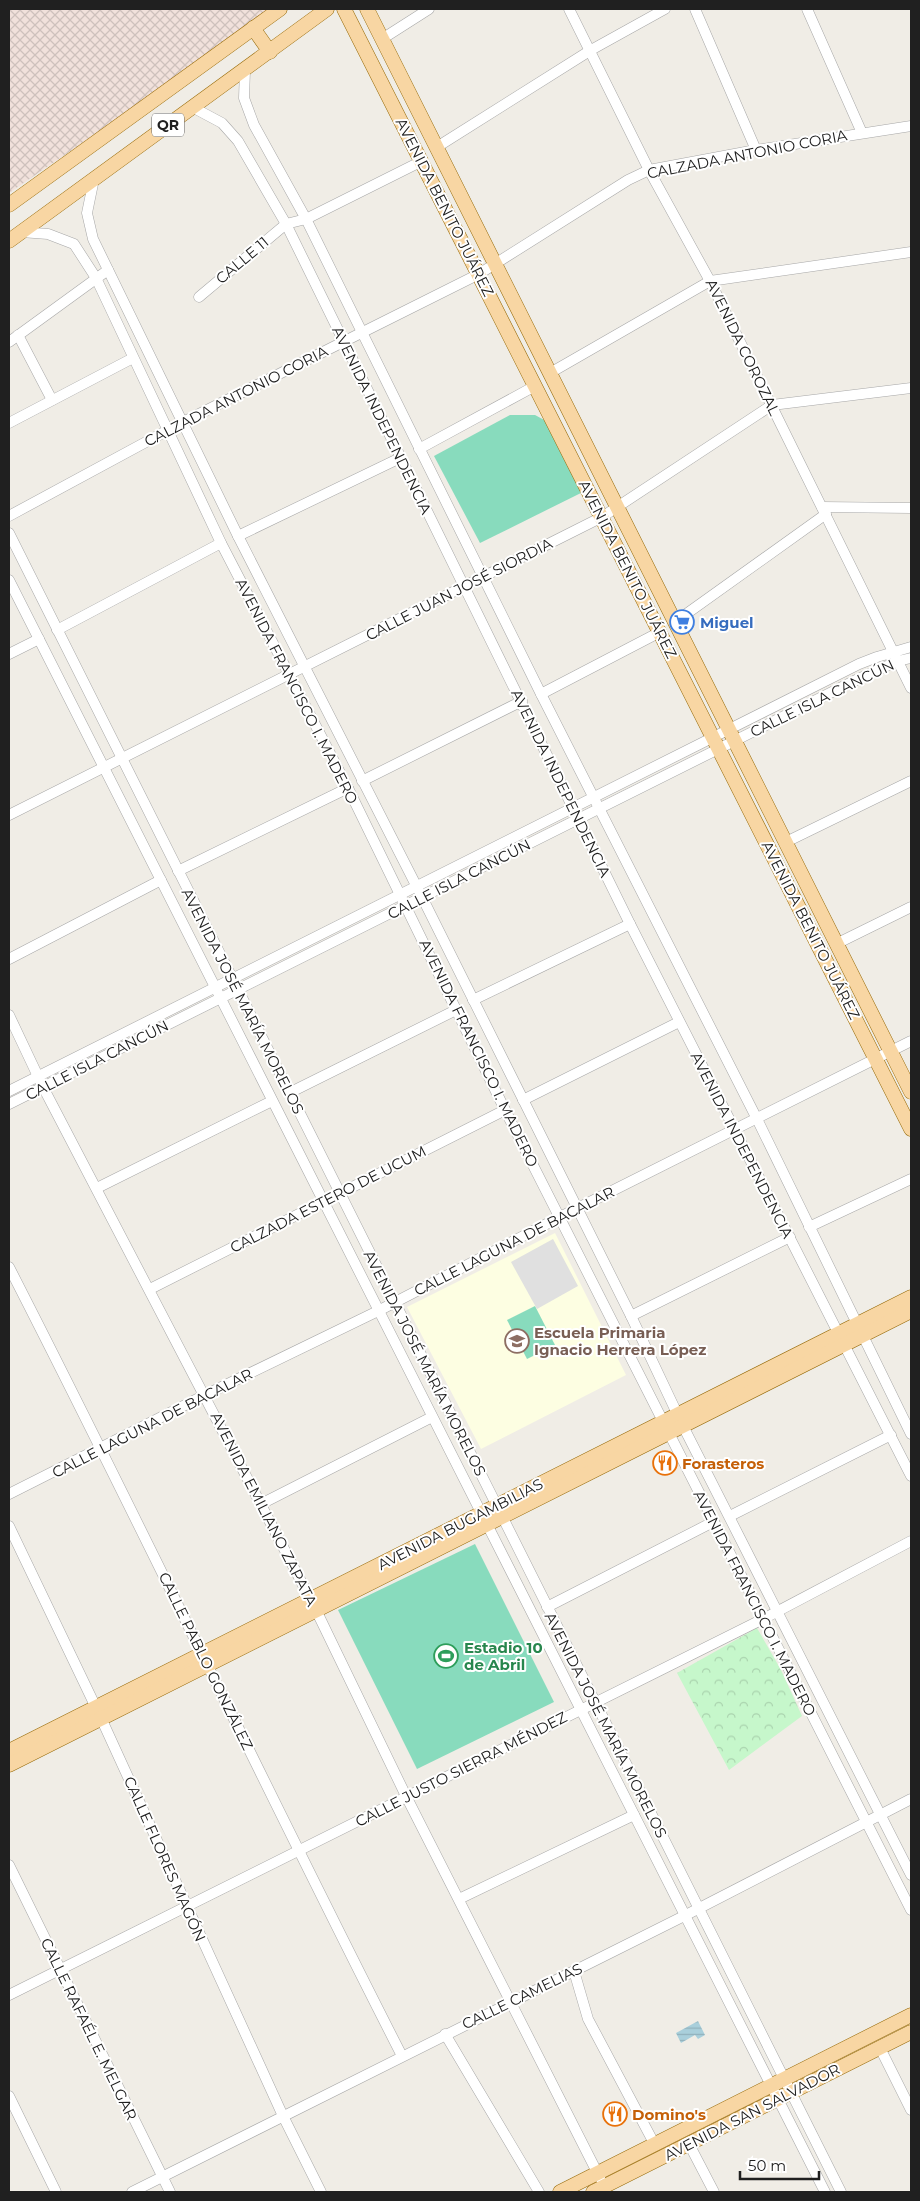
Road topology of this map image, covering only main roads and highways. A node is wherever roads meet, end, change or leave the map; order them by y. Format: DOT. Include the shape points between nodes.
graph roads {
  1 [pos="280,9"];
  2 [pos="327,9"];
  3 [pos="344,9"];
  4 [pos="367,9"];
  5 [pos="254,28"];
  6 [pos="270,52"];
  7 [pos="9,205"];
  8 [pos="9,241"];
  9 [pos="911,1092"];
  10 [pos="911,1129"];
  11 [pos="911,1297"];
  12 [pos="911,1311"];
  13 [pos="860,1330"];
  14 [pos="99,1713"];
  15 [pos="9,1751"];
  16 [pos="9,1765"];
  17 [pos="911,2015"];
  18 [pos="911,2032"];
  19 [pos="602,2190"];
  20 [pos="560,2192"];
  1 -- 5 [label="main road, QR"];
  2 -- 6 [label="main road, QR"];
  3 -- 10 [label="main road, AVENIDA BENITO JUÁREZ"];
  4 -- 9 [label="main road, AVENIDA BENITO JUÁREZ"];
  5 -- 6 [label="main road"];
  5 -- 7 [label="main road, QR"];
  6 -- 8 [label="main road, QR"];
  11 -- 13 [label="main road, AVENIDA BUGAMBILIAS"];
  12 -- 13 [label="main road, AVENIDA BUGAMBILIAS"];
  13 -- 14 [label="main road, AVENIDA BUGAMBILIAS"];
  14 -- 15 [label="main road, AVENIDA BUGAMBILIAS"];
  14 -- 16 [label="main road, AVENIDA BUGAMBILIAS"];
  17 -- 20 [label="main road, AVENIDA SAN SALVADOR"];
  18 -- 19 [label="main road, AVENIDA SAN SALVADOR"];
}
